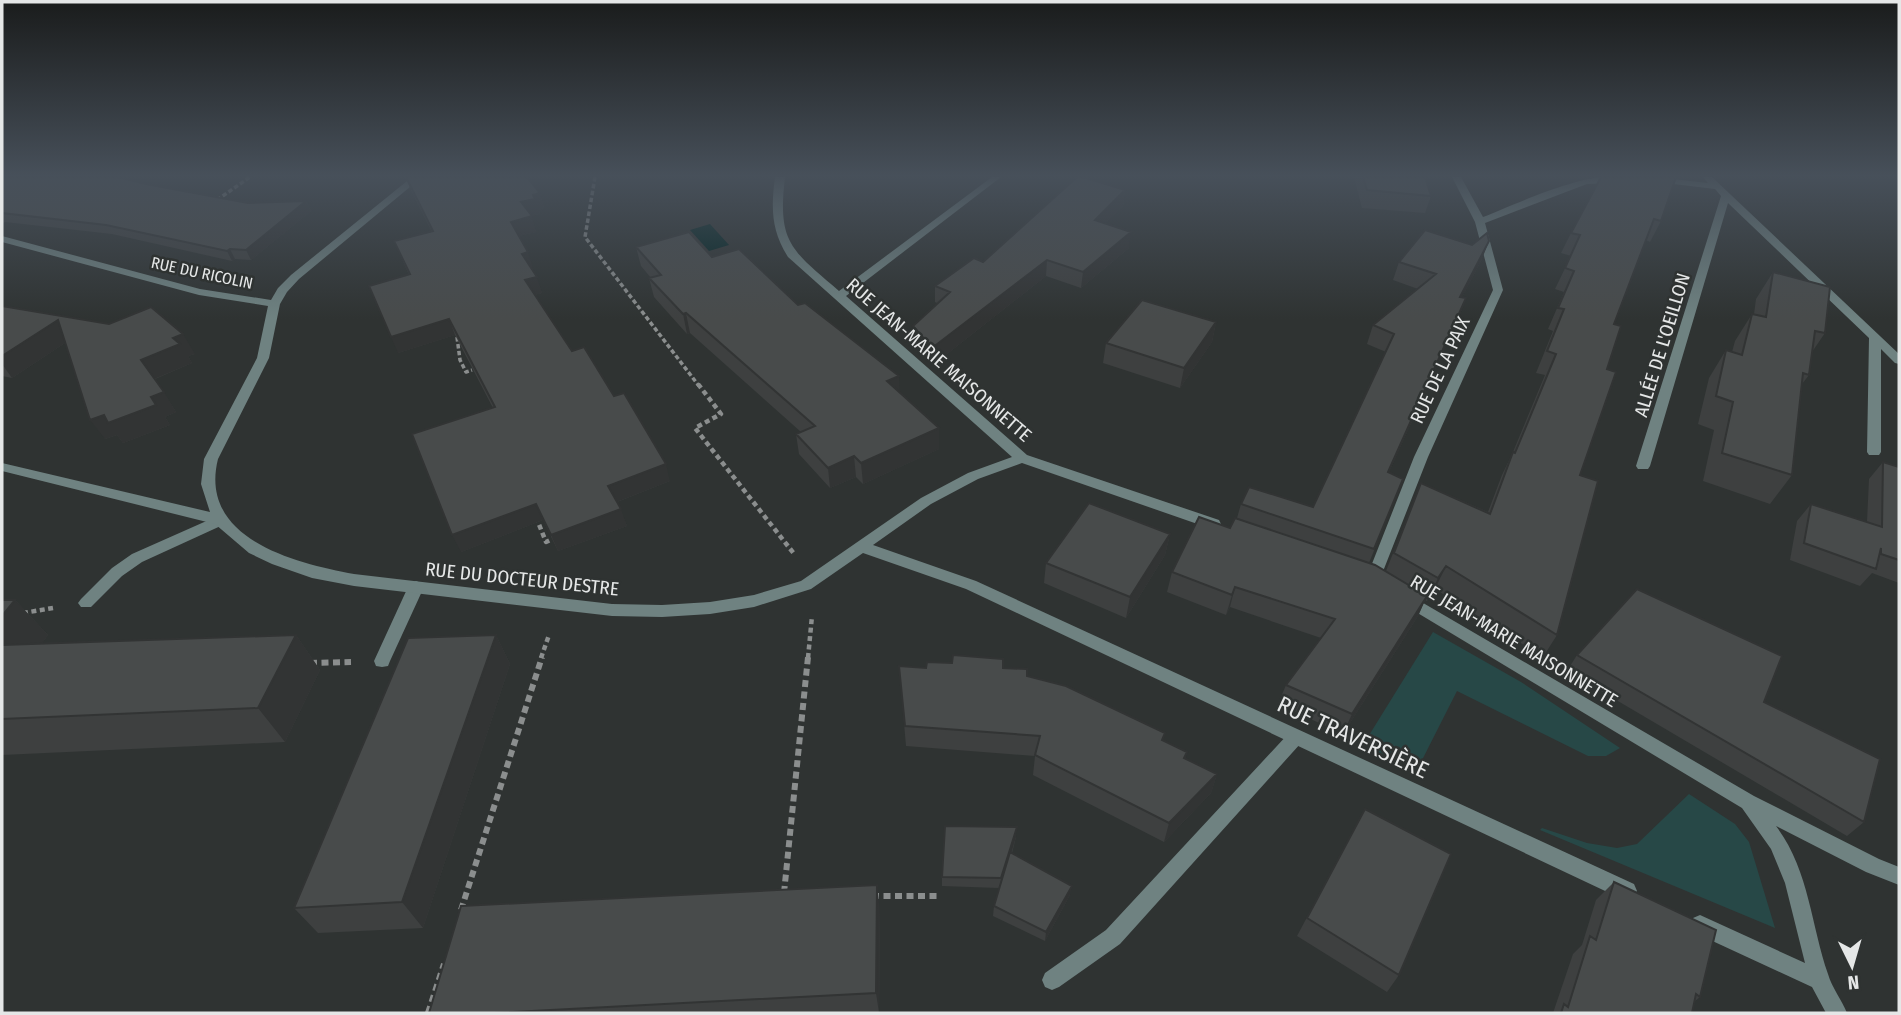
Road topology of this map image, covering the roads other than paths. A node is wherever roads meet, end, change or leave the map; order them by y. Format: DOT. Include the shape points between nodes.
graph roads {
  1 [pos="359,224"];
  2 [pos="776,224"];
  3 [pos="934,224"];
  4 [pos="1481,224"];
  5 [pos="1712,224"];
  6 [pos="1757,224"];
  7 [pos="2,239"];
  8 [pos="838,297"];
  9 [pos="274,304"];
  10 [pos="1875,336"];
  11 [pos="1899,360"];
  12 [pos="1874,452"];
  13 [pos="1022,458"];
  14 [pos="1643,466"];
  15 [pos="2,467"];
  16 [pos="220,520"];
  17 [pos="1230,530"];
  18 [pos="862,547"];
  19 [pos="1378,583"];
  20 [pos="416,587"];
  21 [pos="86,603"];
  22 [pos="382,660"];
  23 [pos="1295,738"];
  24 [pos="1748,803"];
  25 [pos="1899,876"];
  26 [pos="1645,899"];
  27 [pos="1682,917"];
  28 [pos="1052,980"];
  29 [pos="1819,980"];
  30 [pos="1837,1013"];
  1 -- 9 [label="street" via="295,277"];
  2 -- 8 [label="street, RUE JEAN-MARIE MAISONNETTE" via="792,256"];
  3 -- 8 [label="street"];
  4 -- 19 [label="street, RUE DE LA PAIX" via="1498,289 1421,457"];
  5 -- 14 [label="street, ALLÉE DE L'OEILLON"];
  6 -- 10 [label="street"];
  7 -- 9 [label="street, RUE DU RICOLIN" via="199,292"];
  8 -- 13 [label="street, RUE JEAN-MARIE MAISONNETTE"];
  9 -- 16 [label="street" via="263,358 206,476"];
  10 -- 11 [label="street"];
  10 -- 12 [label="street"];
  13 -- 17 [label="street, RUE JEAN-MARIE MAISONNETTE"];
  13 -- 18 [label="street, RUE DU DOCTEUR DESTRE" via="973,476 926,501"];
  15 -- 16 [label="street, RUE DU DOCTEUR DESTRE"];
  16 -- 20 [label="street, RUE DU DOCTEUR DESTRE" via="254,549 312,572"];
  16 -- 21 [label="street" via="137,558"];
  18 -- 20 [label="street, RUE DU DOCTEUR DESTRE" via="806,586 710,608 662,611 558,604"];
  18 -- 23 [label="street, RUE TRAVERSIÈRE" via="971,585"];
  19 -- 24 [label="street, RUE JEAN-MARIE MAISONNETTE"];
  20 -- 22 [label="street"];
  23 -- 26 [label="street, RUE TRAVERSIÈRE"];
  23 -- 28 [label="street" via="1112,937"];
  24 -- 25 [label="street, RUE JEAN-MARIE MAISONNETTE"];
  24 -- 29 [label="street" via="1778,843 1795,883"];
  27 -- 29 [label="street"];
  29 -- 30 [label="street"];
}
